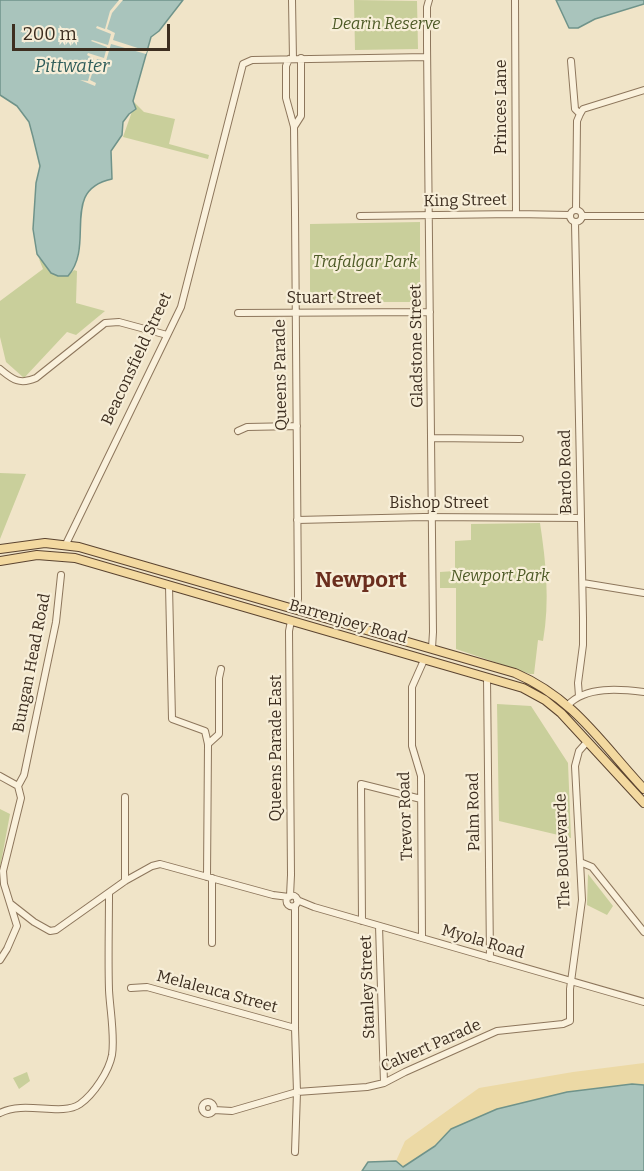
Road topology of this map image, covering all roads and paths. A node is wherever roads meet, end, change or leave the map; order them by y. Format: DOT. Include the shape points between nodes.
graph roads {
  1 [pos="292,0"];
  2 [pos="515,0"];
  3 [pos="428,4"];
  4 [pos="427,57"];
  5 [pos="294,59"];
  6 [pos="572,61"];
  7 [pos="644,90"];
  8 [pos="580,114"];
  9 [pos="294,128"];
  10 [pos="576,210"];
  11 [pos="516,214"];
  12 [pos="570,215"];
  13 [pos="360,216"];
  14 [pos="428,216"];
  15 [pos="582,216"];
  16 [pos="644,216"];
  17 [pos="575,222"];
  18 [pos="295,312"];
  19 [pos="430,312"];
  20 [pos="238,313"];
  21 [pos="167,335"];
  22 [pos="0,369"];
  23 [pos="297,426"];
  24 [pos="238,431"];
  25 [pos="432,438"];
  26 [pos="520,439"];
  27 [pos="432,518"];
  28 [pos="581,518"];
  29 [pos="297,520"];
  30 [pos="66,544"];
  31 [pos="0,549"];
  32 [pos="63,556"];
  33 [pos="0,561"];
  34 [pos="61,574"];
  35 [pos="583,583"];
  36 [pos="170,586"];
  37 [pos="644,592"];
  38 [pos="295,610"];
  39 [pos="291,621"];
  40 [pos="432,648"];
  41 [pos="424,660"];
  42 [pos="490,666"];
  43 [pos="221,669"];
  44 [pos="487,678"];
  45 [pos="644,692"];
  46 [pos="579,696"];
  47 [pos="568,705"];
  48 [pos="561,713"];
  49 [pos="590,726"];
  50 [pos="588,742"];
  51 [pos="605,743"];
  52 [pos="208,744"];
  53 [pos="0,776"];
  54 [pos="18,786"];
  55 [pos="644,789"];
  56 [pos="125,797"];
  57 [pos="421,799"];
  58 [pos="644,803"];
  59 [pos="580,862"];
  60 [pos="209,877"];
  61 [pos="125,881"];
  62 [pos="109,894"];
  63 [pos="292,901"];
  64 [pos="11,904"];
  65 [pos="362,921"];
  66 [pos="379,926"];
  67 [pos="644,932"];
  68 [pos="422,938"];
  69 [pos="212,943"];
  70 [pos="490,958"];
  71 [pos="0,960"];
  72 [pos="571,981"];
  73 [pos="131,988"];
  74 [pos="644,1002"];
  75 [pos="295,1028"];
  76 [pos="384,1083"];
  77 [pos="297,1092"];
  78 [pos="214,1110"];
  79 [pos="0,1113"];
  80 [pos="295,1152"];
  1 -- 5 [label="street, Queens Parade"];
  2 -- 11 [label="street, Princes Lane"];
  3 -- 4 [label="street, Gladstone Street"];
  4 -- 5 [label="street, Beaconsfield Street"];
  4 -- 14 [label="street, Gladstone Street"];
  5 -- 9 [label="street, Queens Parade" via="301,116"];
  5 -- 9 [label="street, Queens Parade" via="286,66 286,98"];
  5 -- 21 [label="street, Beaconsfield Street" via="249,60 240,69 181,307"];
  6 -- 8 [label="street" via="575,109"];
  7 -- 8 [label="street"];
  8 -- 10 [label="street"];
  9 -- 18 [label="street, Queens Parade"];
  10 -- 12 [label="street"];
  10 -- 15 [label="street"];
  11 -- 12 [label="street, King Street"];
  11 -- 14 [label="street, King Street"];
  12 -- 17 [label="street"];
  13 -- 14 [label="street, King Street"];
  14 -- 19 [label="street, Gladstone Street"];
  15 -- 16 [label="street"];
  15 -- 17 [label="street" via="580,222"];
  17 -- 28 [label="street, Bardo Road"];
  18 -- 19 [label="street, Stuart Street"];
  18 -- 20 [label="street, Stuart Street"];
  18 -- 23 [label="street, Queens Parade"];
  19 -- 25 [label="street, Gladstone Street"];
  21 -- 22 [label="street" via="119,322 105,323 28,382 14,380"];
  21 -- 30 [label="street, Beaconsfield Street"];
  23 -- 24 [label="street" via="247,427"];
  23 -- 29 [label="street, Queens Parade"];
  25 -- 26 [label="street"];
  25 -- 27 [label="street, Gladstone Street"];
  27 -- 28 [label="street, Bishop Street"];
  27 -- 29 [label="street, Bishop Street"];
  27 -- 40 [label="street, Gladstone Street"];
  28 -- 35 [label="street, Bardo Road"];
  29 -- 38 [label="street, Queens Parade"];
  30 -- 31 [label="main road, Barrenjoey Road"];
  30 -- 32 [label="main road, Beaconsfield Street"];
  30 -- 38 [label="main road, Barrenjoey Road"];
  32 -- 33 [label="main road, Barrenjoey Road" via="37,555"];
  32 -- 36 [label="main road, Barrenjoey Road"];
  34 -- 54 [label="street, Bungan Head Road" via="56,622 24,775"];
  35 -- 37 [label="street"];
  35 -- 46 [label="street, Bardo Road"];
  36 -- 39 [label="main road, Barrenjoey Road"];
  36 -- 52 [label="street" via="172,719 205,731"];
  38 -- 39 [label="main road, Queens Parade"];
  38 -- 40 [label="main road, Barrenjoey Road"];
  39 -- 41 [label="main road, Barrenjoey Road"];
  39 -- 63 [label="street, Queens Parade East"];
  40 -- 41 [label="main road"];
  40 -- 42 [label="main road, Barrenjoey Road"];
  41 -- 44 [label="main road, Barrenjoey Road"];
  41 -- 57 [label="street, Trevor Road" via="412,687 412,746 420,769"];
  42 -- 44 [label="main road, Palm Road"];
  42 -- 47 [label="main road, Barrenjoey Road" via="530,679"];
  43 -- 52 [label="street" via="219,734"];
  44 -- 48 [label="main road, Barrenjoey Road" via="523,688"];
  44 -- 70 [label="street, Palm Road"];
  45 -- 46 [label="street" via="614,688"];
  46 -- 47 [label="street"];
  47 -- 48 [label="main road"];
  47 -- 49 [label="main road, Barrenjoey Road"];
  48 -- 50 [label="main road, Barrenjoey Road"];
  49 -- 50 [label="main road"];
  49 -- 51 [label="main road, Barrenjoey Road"];
  50 -- 51 [label="main road"];
  50 -- 58 [label="main road, Barrenjoey Road"];
  50 -- 59 [label="street, The Boulevarde" via="579,751 575,766"];
  51 -- 55 [label="main road, Barrenjoey Road"];
  52 -- 60 [label="street"];
  53 -- 54 [label="street"];
  54 -- 64 [label="street, Bungan Head Road" via="21,798 3,871"];
  56 -- 61 [label="street"];
  57 -- 65 [label="street" via="362,784"];
  57 -- 68 [label="street, Trevor Road"];
  59 -- 67 [label="street" via="592,867"];
  59 -- 72 [label="street, The Boulevarde" via="582,900"];
  60 -- 61 [label="street, Myola Road" via="160,864"];
  60 -- 63 [label="street, Myola Road"];
  60 -- 69 [label="street"];
  61 -- 62 [label="street, Myola Road"];
  62 -- 64 [label="street, Myola Road" via="50,931"];
  62 -- 79 [label="street" via="113,1053 108,1068 81,1104 67,1109 15,1107"];
  63 -- 65 [label="street, Myola Road"];
  63 -- 75 [label="street, Queens Parade East"];
  64 -- 71 [label="street, Bungan Head Road" via="17,926"];
  65 -- 66 [label="street, Myola Road"];
  66 -- 68 [label="street, Myola Road"];
  66 -- 76 [label="street, Stanley Street"];
  68 -- 70 [label="street, Myola Road"];
  70 -- 72 [label="street, Myola Road"];
  72 -- 74 [label="street, Myola Road"];
  72 -- 76 [label="street, Calvert Parade" via="568,1023 497,1031"];
  73 -- 75 [label="street, Melaleuca Street" via="147,987"];
  75 -- 77 [label="street, Queens Parade East"];
  76 -- 77 [label="street, Calvert Parade"];
  77 -- 78 [label="street, Calvert Parade" via="232,1111"];
  77 -- 80 [label="street, Queens Parade East"];
}
